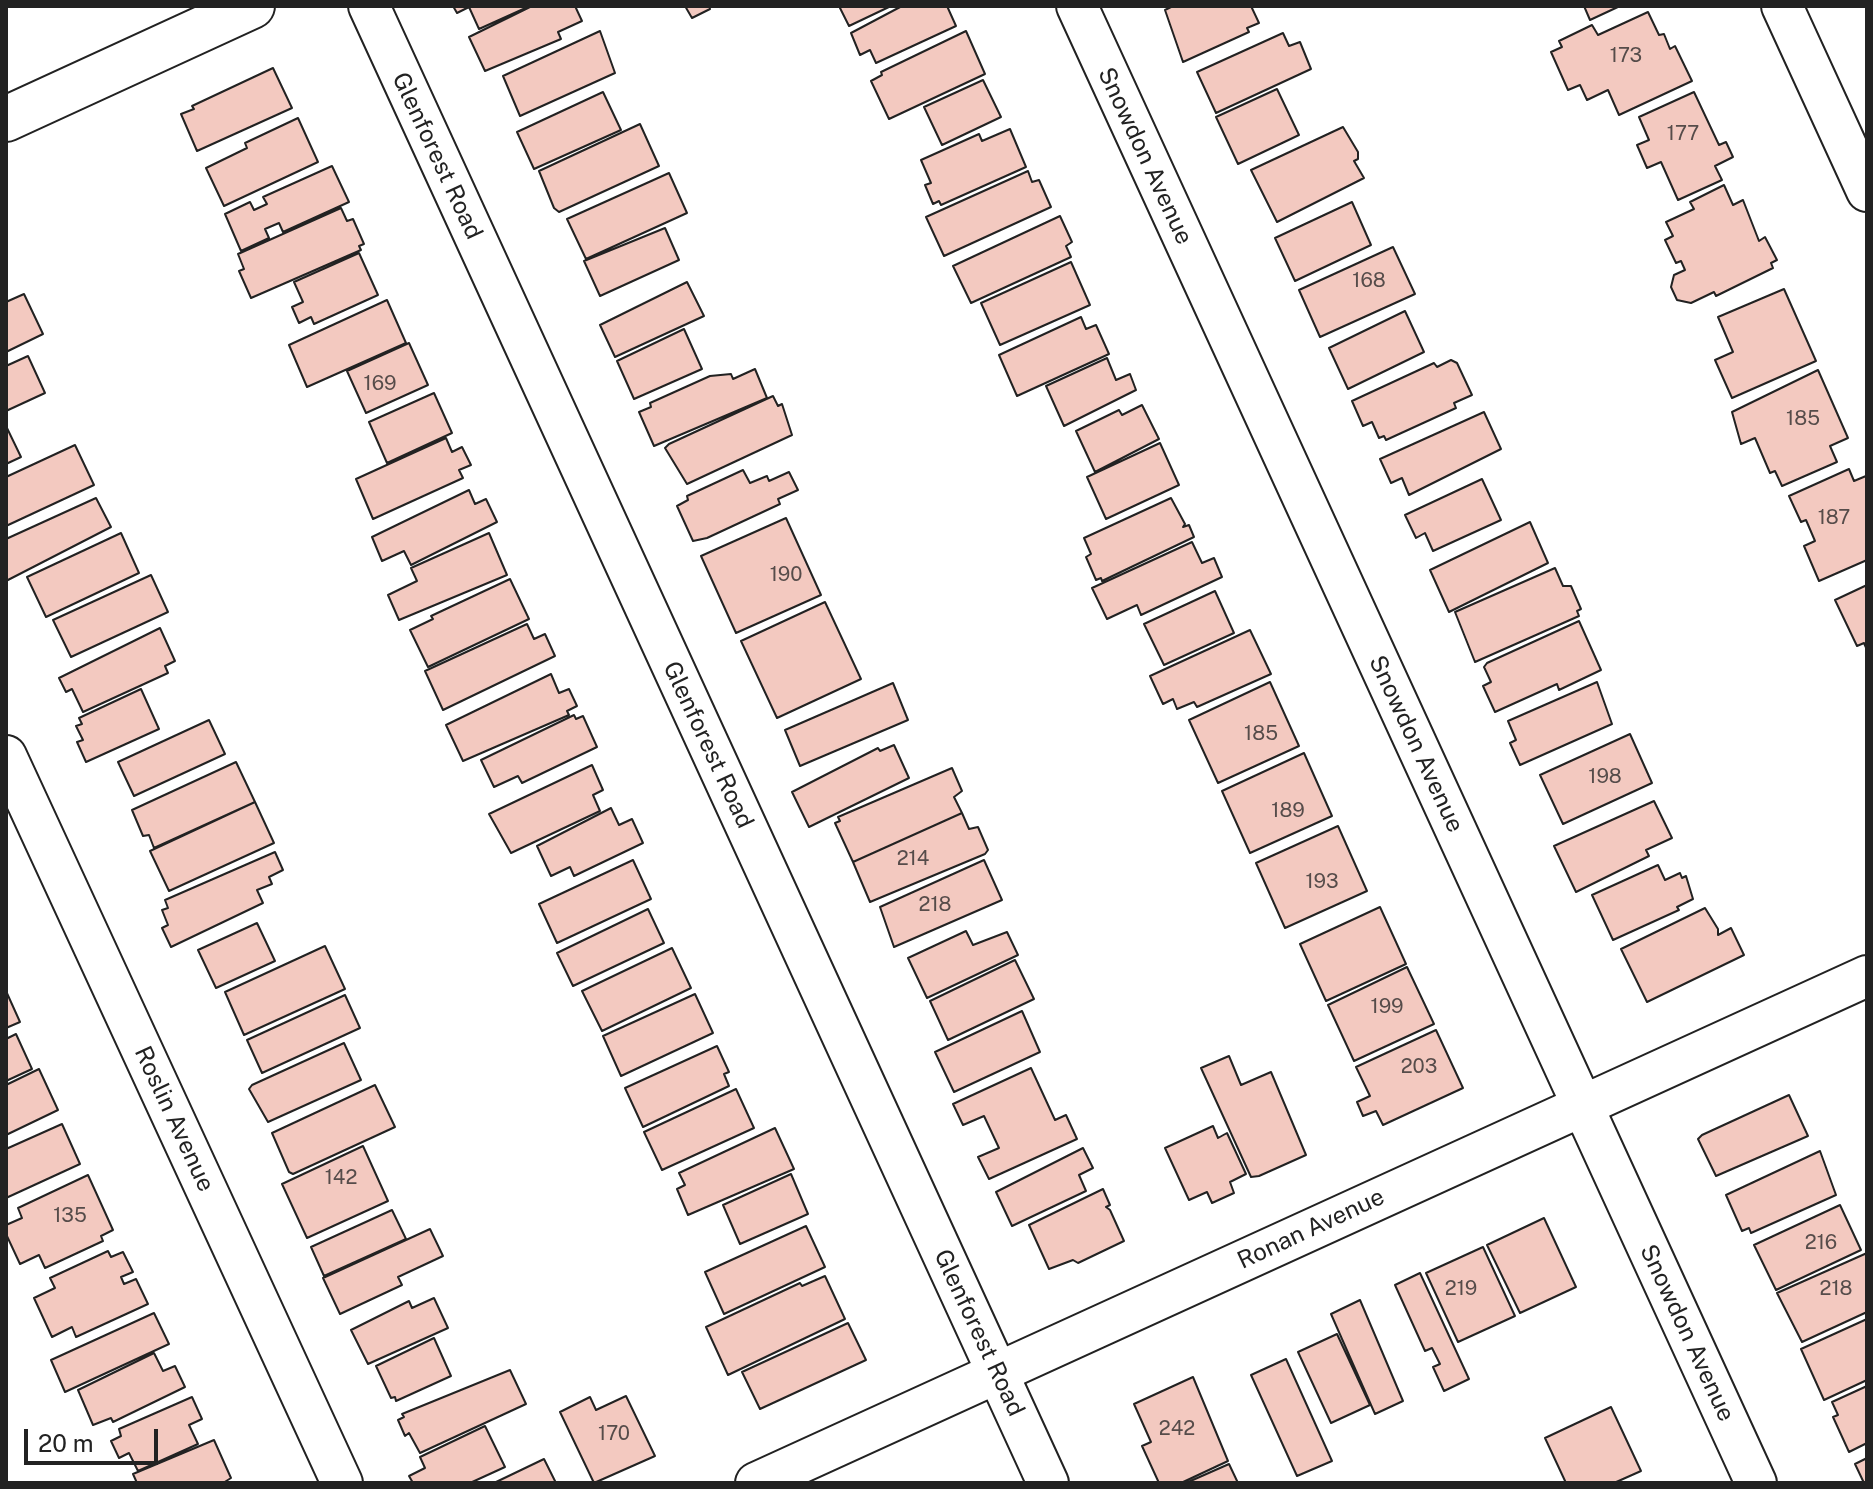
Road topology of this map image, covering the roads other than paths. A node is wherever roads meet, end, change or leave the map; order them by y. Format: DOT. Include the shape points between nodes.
graph roads {
  1 [pos="252,6"];
  2 [pos="369,6"];
  3 [pos="1077,6"];
  4 [pos="1782,6"];
  5 [pos="6,119"];
  6 [pos="1867,191"];
  7 [pos="6,756"];
  8 [pos="1867,976"];
  9 [pos="1583,1104"];
  10 [pos="997,1372"];
  11 [pos="342,1483"];
  12 [pos="756,1483"];
  13 [pos="1048,1483"];
  14 [pos="1756,1483"];
  1 -- 5 [label="street"];
  2 -- 10 [label="street, Glenforest Road"];
  3 -- 9 [label="street, Snowdon Avenue"];
  4 -- 6 [label="street"];
  7 -- 11 [label="street, Roslin Avenue"];
  8 -- 9 [label="street, Ronan Avenue"];
  9 -- 10 [label="street, Ronan Avenue"];
  9 -- 14 [label="street, Snowdon Avenue"];
  10 -- 12 [label="street, Ronan Avenue"];
  10 -- 13 [label="street, Glenforest Road"];
}
